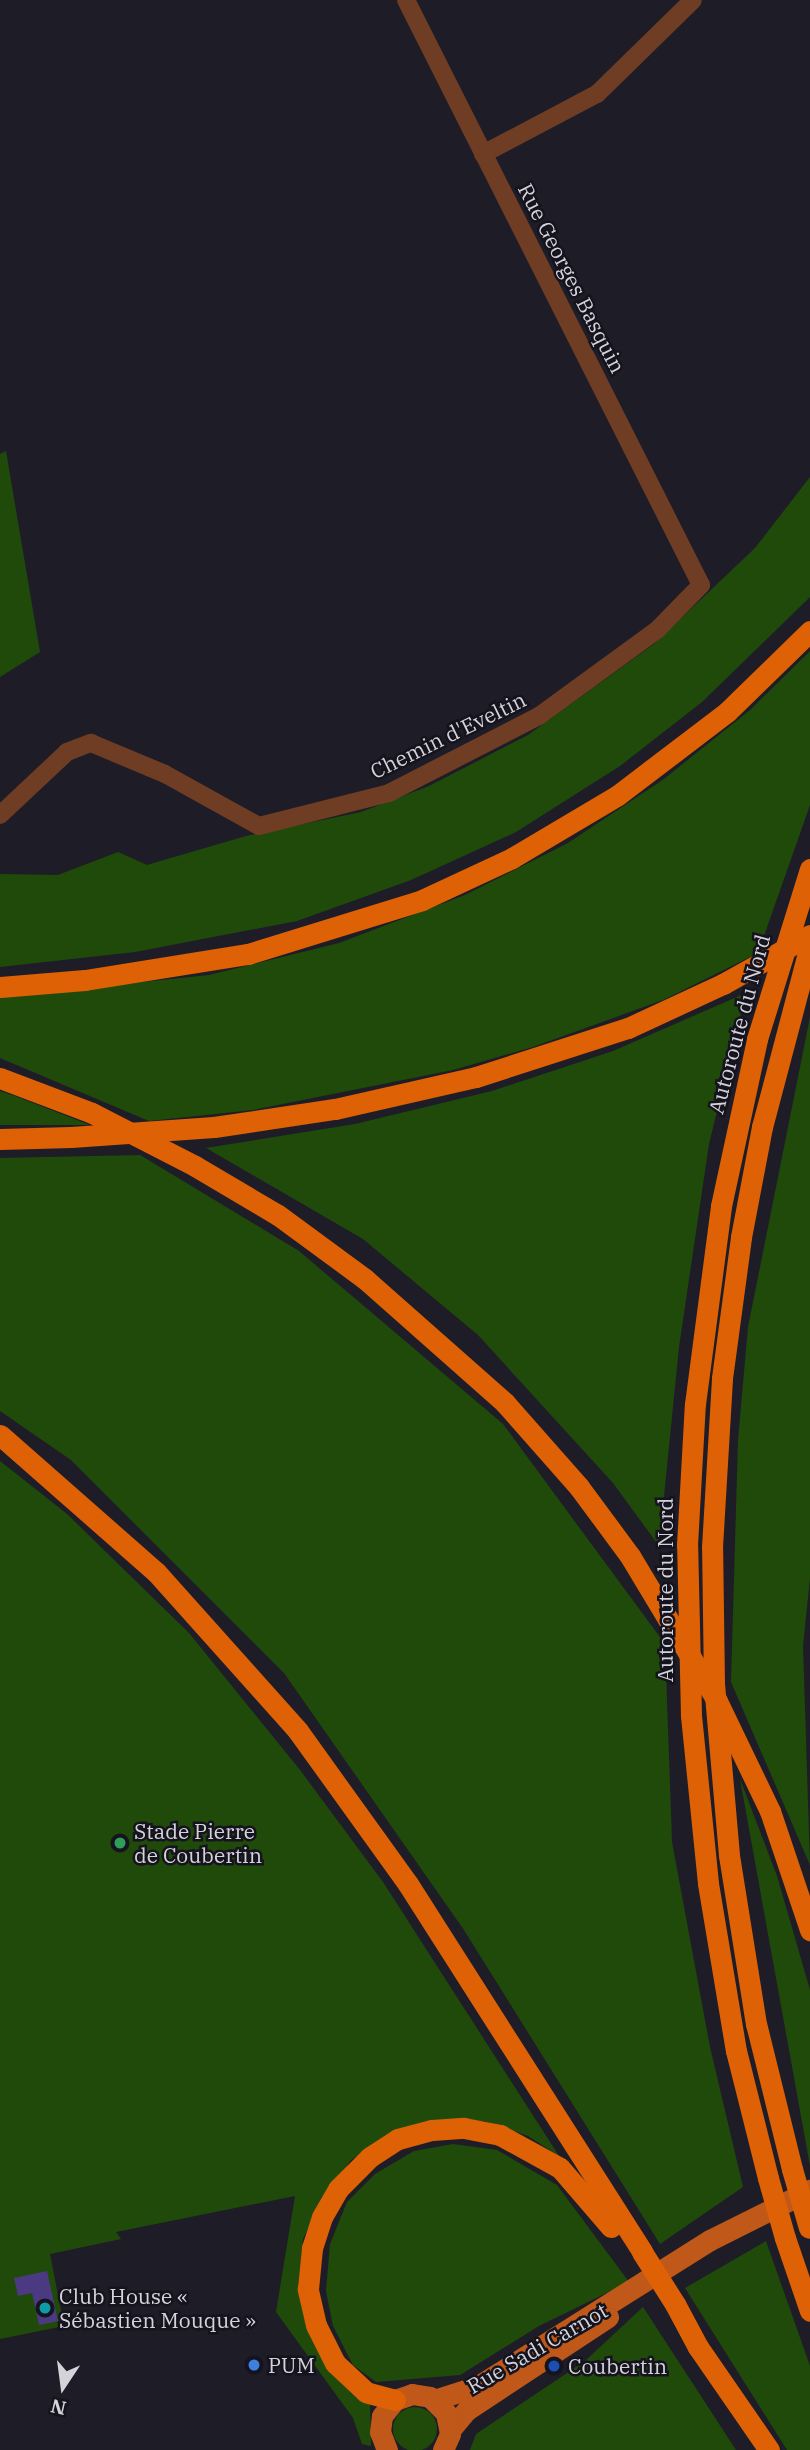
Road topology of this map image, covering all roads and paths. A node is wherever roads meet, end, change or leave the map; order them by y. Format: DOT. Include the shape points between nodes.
graph roads {
  1 [pos="407,0"];
  2 [pos="693,0"];
  3 [pos="483,154"];
  4 [pos="700,575"];
  5 [pos="810,631"];
  6 [pos="0,815"];
  7 [pos="810,869"];
  8 [pos="810,935"];
  9 [pos="810,945"];
  10 [pos="0,987"];
  11 [pos="0,1078"];
  12 [pos="0,1139"];
  13 [pos="0,1435"];
  14 [pos="810,1930"];
  15 [pos="810,2190"];
  16 [pos="809,2230"];
  17 [pos="638,2256"];
  18 [pos="638,2290"];
  19 [pos="810,2311"];
  20 [pos="395,2400"];
  21 [pos="434,2400"];
  22 [pos="450,2430"];
  23 [pos="382,2446"];
  24 [pos="443,2450"];
  25 [pos="769,2450"];
  1 -- 3 [label="street, Rue Georges Basquin"];
  2 -- 3 [label="street" via="588,100"];
  3 -- 4 [label="street, Rue Georges Basquin"];
  4 -- 6 [label="street, Chemin d'Eveltin" via="694,595 657,630 549,709 389,793 270,826 251,824 165,774 91,743 67,752"];
  5 -- 10 [label="highway" via="727,712 618,795 512,858 422,900 312,938 202,964"];
  7 -- 19 [label="highway, Autoroute du Nord, bridge" via="757,1039 721,1206 701,1348 687,1545 691,1715 705,1864 736,2051 785,2238"];
  8 -- 12 [label="highway, bridge" via="723,984 628,1028 476,1077 335,1109 214,1126"];
  9 -- 16 [label="highway, bridge" via="762,1127 739,1247 722,1378 712,1547 714,1684 729,1855 756,2024"];
  11 -- 14 [label="highway, bridge" via="92,1113 278,1215 365,1279 505,1403 579,1487 630,1556 717,1701 770,1811"];
  13 -- 17 [label="highway" via="156,1572 298,1731 402,1876"];
  15 -- 18 [label="main road, Rue Sadi Carnot" via="710,2240"];
  17 -- 20 [label="highway" via="578,2185 521,2142 454,2128 389,2144 352,2172 333,2197 314,2238 308,2279 316,2325 335,2363 366,2392"];
  17 -- 25 [label="highway, bridge"];
  18 -- 21 [label="main road, Rue Sadi Carnot" via="570,2325 478,2386"];
  18 -- 22 [label="main road, Rue Sadi Carnot" via="607,2318 467,2410"];
  20 -- 21 [label="main road" via="412,2394"];
  20 -- 23 [label="main road" via="382,2416"];
  21 -- 22 [label="main road" via="446,2413"];
  22 -- 24 [label="main road"];
}
